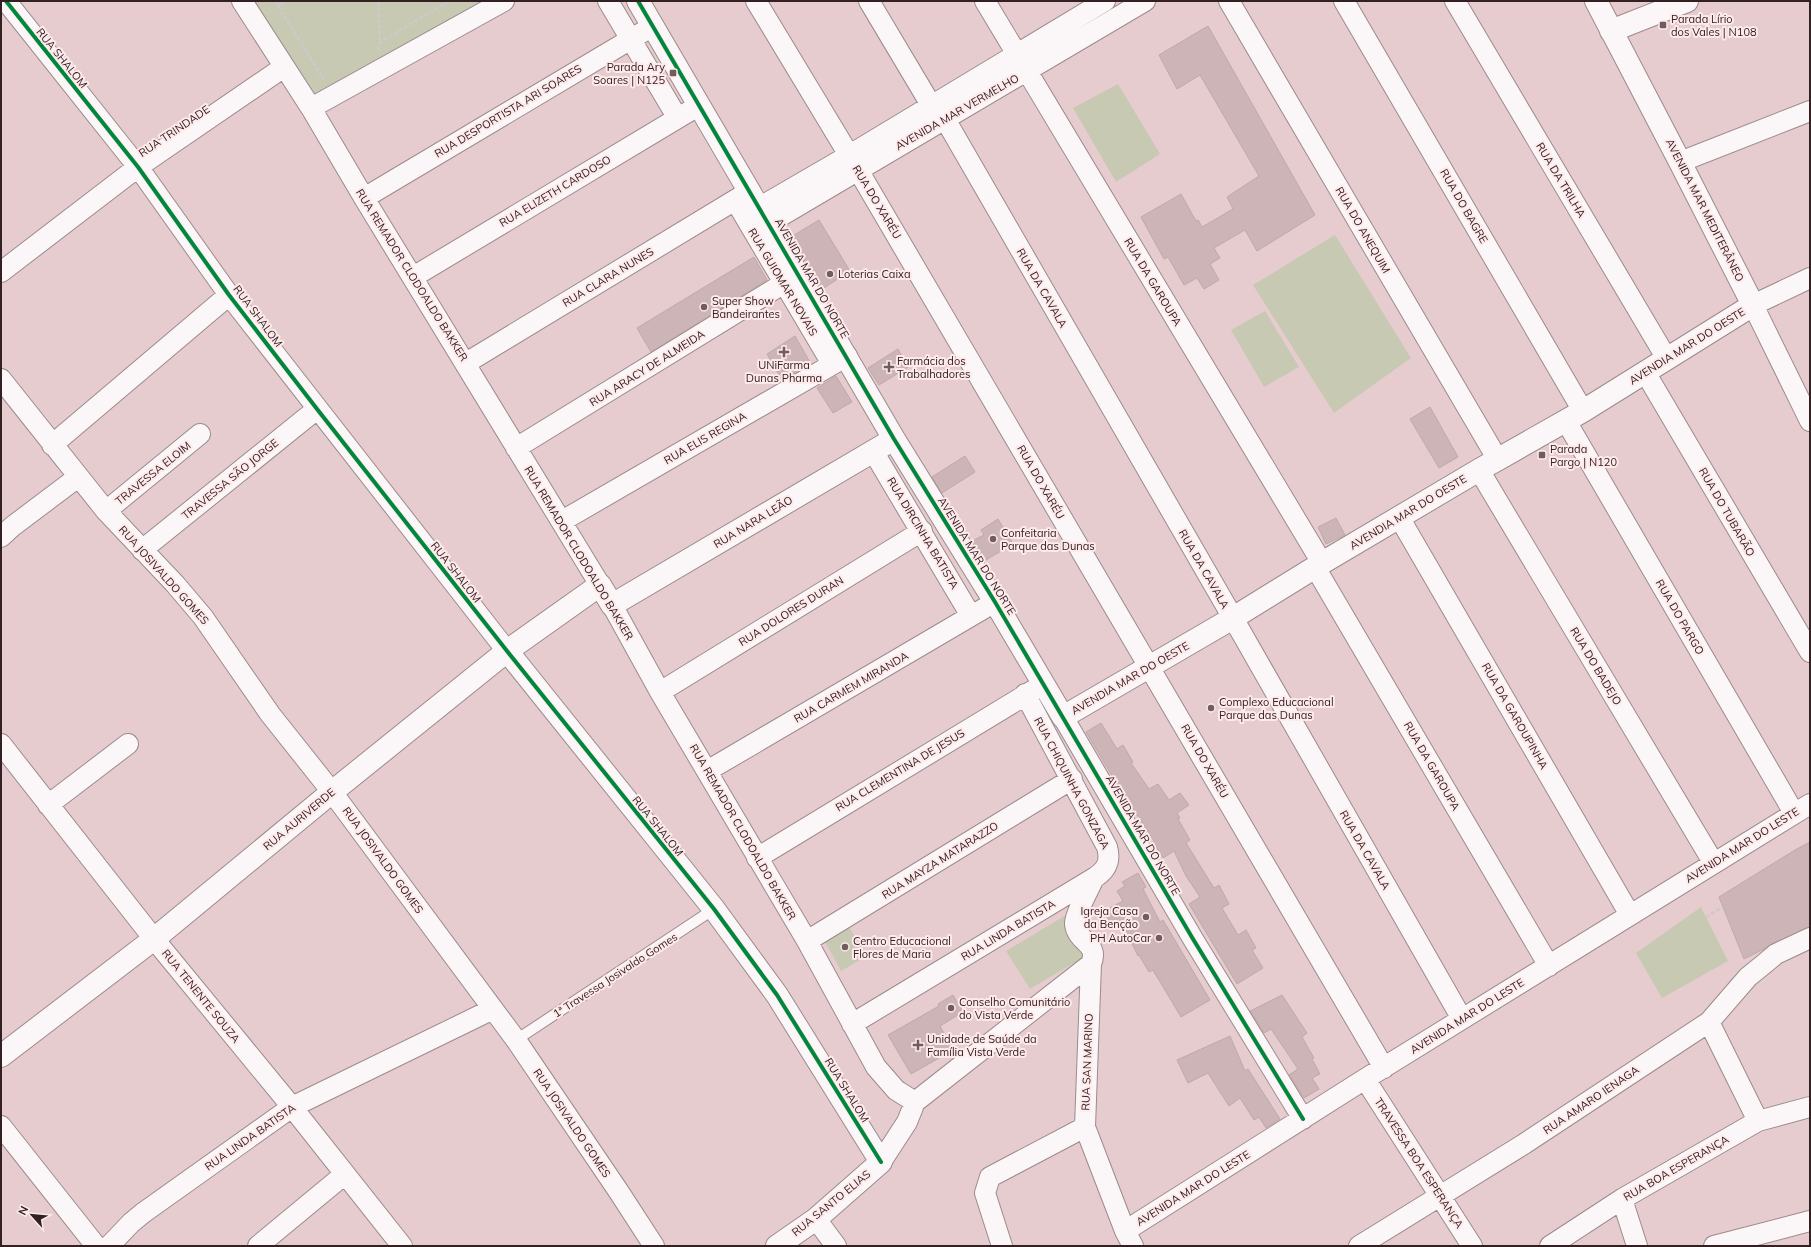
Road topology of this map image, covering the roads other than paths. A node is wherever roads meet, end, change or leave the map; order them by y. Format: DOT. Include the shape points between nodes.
graph roads {
  1 [pos="6,1"];
  2 [pos="242,1"];
  3 [pos="504,1"];
  4 [pos="608,1"];
  5 [pos="638,1"];
  6 [pos="756,1"];
  7 [pos="869,1"];
  8 [pos="985,1"];
  9 [pos="1105,1"];
  10 [pos="1145,1"];
  11 [pos="1229,1"];
  12 [pos="1344,1"];
  13 [pos="1455,1"];
  14 [pos="1596,1"];
  15 [pos="1687,1"];
  16 [pos="653,26"];
  17 [pos="1611,31"];
  18 [pos="631,38"];
  19 [pos="1017,54"];
  20 [pos="284,67"];
  21 [pos="1028,70"];
  22 [pos="931,105"];
  23 [pos="698,106"];
  24 [pos="311,108"];
  25 [pos="1810,111"];
  26 [pos="677,117"];
  27 [pos="944,119"];
  28 [pos="1680,162"];
  29 [pos="853,163"];
  30 [pos="138,167"];
  31 [pos="364,198"];
  32 [pos="753,205"];
  33 [pos="1,272"];
  34 [pos="412,277"];
  35 [pos="792,278"];
  36 [pos="1810,278"];
  37 [pos="229,294"];
  38 [pos="1753,305"];
  39 [pos="1667,359"];
  40 [pos="840,360"];
  41 [pos="466,363"];
  42 [pos="1645,372"];
  43 [pos="1,378"];
  44 [pos="317,409"];
  45 [pos="1575,416"];
  46 [pos="1810,421"];
  47 [pos="200,434"];
  48 [pos="894,439"];
  49 [pos="52,445"];
  50 [pos="516,448"];
  51 [pos="874,451"];
  52 [pos="1488,465"];
  53 [pos="78,477"];
  54 [pos="106,511"];
  55 [pos="1399,517"];
  56 [pos="562,522"];
  57 [pos="922,531"];
  58 [pos="1,537"];
  59 [pos="142,550"];
  60 [pos="1319,565"];
  61 [pos="600,585"];
  62 [pos="995,602"];
  63 [pos="612,605"];
  64 [pos="971,616"];
  65 [pos="1233,618"];
  66 [pos="507,651"];
  67 [pos="1810,652"];
  68 [pos="1150,666"];
  69 [pos="1034,689"];
  70 [pos="660,692"];
  71 [pos="1063,717"];
  72 [pos="1,744"];
  73 [pos="128,744"];
  74 [pos="707,771"];
  75 [pos="1072,779"];
  76 [pos="332,792"];
  77 [pos="48,805"];
  78 [pos="1802,808"];
  79 [pos="757,858"];
  80 [pos="1713,862"];
  81 [pos="1098,876"];
  82 [pos="714,909"];
  83 [pos="1630,915"];
  84 [pos="1810,938"];
  85 [pos="154,939"];
  86 [pos="807,941"];
  87 [pos="1091,964"];
  88 [pos="1549,966"];
  89 [pos="493,1009"];
  90 [pos="1462,1020"];
  91 [pos="1709,1022"];
  92 [pos="852,1024"];
  93 [pos="516,1040"];
  94 [pos="1,1056"];
  95 [pos="1384,1068"];
  96 [pos="1365,1079"];
  97 [pos="915,1102"];
  98 [pos="292,1107"];
  99 [pos="1810,1107"];
  100 [pos="1303,1119"];
  101 [pos="1758,1122"];
  102 [pos="1,1126"];
  103 [pos="1085,1127"];
  104 [pos="881,1162"];
  105 [pos="345,1174"];
  106 [pos="1441,1197"];
  107 [pos="1622,1200"];
  108 [pos="816,1219"];
  109 [pos="1810,1221"];
  110 [pos="1129,1238"];
  111 [pos="96,1246"];
  112 [pos="109,1246"];
  113 [pos="258,1246"];
  114 [pos="402,1246"];
  115 [pos="654,1246"];
  116 [pos="777,1246"];
  117 [pos="836,1246"];
  118 [pos="1002,1246"];
  119 [pos="1359,1246"];
  120 [pos="1472,1246"];
  121 [pos="1550,1246"];
  122 [pos="1637,1246"];
  123 [pos="1714,1246"];
  1 -- 30 [label="street, RUA SHALOM"];
  2 -- 20 [label="street, RUA REMADOR CLODOALDO BAKKER"];
  3 -- 24 [label="street"];
  4 -- 18 [label="street"];
  5 -- 16 [label="street, AVENIDA MAR DO NORTE"];
  6 -- 29 [label="street, RUA DO XARÉU"];
  7 -- 22 [label="street"];
  8 -- 19 [label="street, RUA DA GAROUPA"];
  9 -- 19 [label="street, AVENIDA MAR VERMELHO"];
  10 -- 21 [label="street, AVENIDA MAR VERMELHO"];
  11 -- 52 [label="street, RUA DO ANEQUIM"];
  12 -- 45 [label="street, RUA DO BAGRE"];
  13 -- 39 [label="street, RUA DA TRILHA"];
  14 -- 17 [label="street, AVENIDA MAR MEDITERÂNEO"];
  15 -- 17 [label="street"];
  16 -- 18 [label="street, RUA DESPORTISTA ARI SOARES"];
  16 -- 23 [label="street, AVENIDA MAR DO NORTE"];
  17 -- 28 [label="street, AVENIDA MAR MEDITERÂNEO"];
  18 -- 26 [label="street"];
  18 -- 31 [label="street, RUA DESPORTISTA ARI SOARES"];
  19 -- 21 [label="street, RUA DA GAROUPA"];
  19 -- 22 [label="street, AVENIDA MAR VERMELHO"];
  20 -- 24 [label="street, RUA REMADOR CLODOALDO BAKKER"];
  20 -- 30 [label="street, RUA TRINDADE"];
  21 -- 27 [label="street, AVENIDA MAR VERMELHO"];
  21 -- 60 [label="street, RUA DA GAROUPA"];
  22 -- 29 [label="street, AVENIDA MAR VERMELHO"];
  23 -- 26 [label="street, RUA ELIZETH CARDOSO"];
  23 -- 32 [label="street, AVENIDA MAR DO NORTE"];
  24 -- 31 [label="street, RUA REMADOR CLODOALDO BAKKER"];
  25 -- 28 [label="street"];
  26 -- 34 [label="street, RUA ELIZETH CARDOSO"];
  27 -- 29 [label="street, AVENIDA MAR VERMELHO"];
  27 -- 65 [label="street, RUA DA CAVALA"];
  28 -- 38 [label="street, AVENIDA MAR MEDITERÂNEO"];
  29 -- 32 [label="street, AVENIDA MAR VERMELHO"];
  29 -- 68 [label="street, RUA DO XARÉU"];
  30 -- 33 [label="street, RUA TRINDADE"];
  30 -- 37 [label="street, RUA SHALOM"];
  31 -- 34 [label="street, RUA REMADOR CLODOALDO BAKKER"];
  32 -- 35 [label="street, AVENIDA MAR DO NORTE"];
  32 -- 35 [label="street, RUA GUIOMAR NOVAIS"];
  32 -- 41 [label="street, RUA CLARA NUNES"];
  34 -- 41 [label="street, RUA REMADOR CLODOALDO BAKKER"];
  35 -- 40 [label="street, AVENIDA MAR DO NORTE"];
  35 -- 50 [label="street, RUA ARACY DE ALMEIDA"];
  36 -- 38 [label="street"];
  37 -- 44 [label="street, RUA SHALOM"];
  37 -- 49 [label="street"];
  38 -- 39 [label="street, AVENDIA MAR DO OESTE"];
  38 -- 46 [label="street, AVENIDA MAR MEDITERÂNEO"];
  39 -- 42 [label="street, AVENDIA MAR DO OESTE"];
  40 -- 48 [label="street, AVENIDA MAR DO NORTE"];
  40 -- 56 [label="street, RUA ELIS REGINA"];
  41 -- 50 [label="street, RUA REMADOR CLODOALDO BAKKER"];
  42 -- 45 [label="street, AVENDIA MAR DO OESTE"];
  42 -- 67 [label="street, RUA DO TUBARÃO"];
  43 -- 49 [label="street, RUA JOSIVALDO GOMES"];
  44 -- 59 [label="street, TRAVESSA SÃO JORGE"];
  44 -- 66 [label="street, RUA SHALOM"];
  45 -- 52 [label="street, AVENDIA MAR DO OESTE"];
  45 -- 78 [label="street, RUA DO PARGO"];
  47 -- 54 [label="street, TRAVESSA ELOIM"];
  48 -- 51 [label="street, RUA NARA LEÃO"];
  48 -- 62 [label="street, AVENIDA MAR DO NORTE"];
  49 -- 53 [label="street, RUA JOSIVALDO GOMES"];
  50 -- 56 [label="street, RUA REMADOR CLODOALDO BAKKER"];
  51 -- 57 [label="street, RUA DIRCINHA BATISTA"];
  51 -- 63 [label="street, RUA NARA LEÃO"];
  52 -- 55 [label="street, AVENDIA MAR DO OESTE"];
  52 -- 80 [label="street, RUA DO BADEJO"];
  53 -- 54 [label="street, RUA JOSIVALDO GOMES"];
  53 -- 58 [label="street"];
  54 -- 59 [label="street, RUA JOSIVALDO GOMES"];
  55 -- 60 [label="street, AVENDIA MAR DO OESTE"];
  55 -- 83 [label="street, RUA DA GAROUPINHA"];
  56 -- 61 [label="street, RUA REMADOR CLODOALDO BAKKER"];
  57 -- 64 [label="street, RUA DIRCINHA BATISTA"];
  57 -- 70 [label="street, RUA DOLORES DURAN"];
  59 -- 76 [label="street, RUA JOSIVALDO GOMES" via="203,617 270,714"];
  60 -- 65 [label="street, AVENDIA MAR DO OESTE"];
  60 -- 88 [label="street, RUA DA GAROUPA"];
  61 -- 63 [label="street, RUA REMADOR CLODOALDO BAKKER"];
  61 -- 66 [label="street, RUA AURIVERDE"];
  62 -- 64 [label="street, RUA CARMEM MIRANDA"];
  62 -- 69 [label="street, AVENIDA MAR DO NORTE"];
  63 -- 70 [label="street, RUA REMADOR CLODOALDO BAKKER"];
  64 -- 74 [label="street, RUA CARMEM MIRANDA"];
  65 -- 68 [label="street, AVENDIA MAR DO OESTE"];
  65 -- 90 [label="street, RUA DA CAVALA"];
  66 -- 76 [label="street, RUA AURIVERDE"];
  66 -- 82 [label="street, RUA SHALOM"];
  68 -- 71 [label="street, AVENDIA MAR DO OESTE"];
  68 -- 95 [label="street, RUA DO XARÉU"];
  69 -- 71 [label="street, AVENIDA MAR DO NORTE"];
  69 -- 75 [label="street, RUA CHIQUINHA GONZAGA"];
  69 -- 79 [label="street, RUA CLEMENTINA DE JESUS"];
  70 -- 74 [label="street, RUA REMADOR CLODOALDO BAKKER"];
  71 -- 100 [label="street, AVENIDA MAR DO NORTE"];
  72 -- 77 [label="street, RUA TENENTE SOUZA"];
  73 -- 77 [label="street"];
  74 -- 79 [label="street, RUA REMADOR CLODOALDO BAKKER"];
  75 -- 81 [label="street, RUA CHIQUINHA GONZAGA" via="1109,854 1108,864"];
  75 -- 86 [label="street, RUA MAYZA MATARAZZO"];
  76 -- 85 [label="street, RUA AURIVERDE"];
  76 -- 89 [label="street, RUA JOSIVALDO GOMES"];
  77 -- 85 [label="street, RUA TENENTE SOUZA"];
  78 -- 80 [label="street, AVENIDA MAR DO LESTE"];
  79 -- 86 [label="street, RUA REMADOR CLODOALDO BAKKER"];
  80 -- 83 [label="street, AVENIDA MAR DO LESTE"];
  81 -- 87 [label="street, RUA SAN MARINO" via="1075,921 1079,935 1092,950 1094,957"];
  81 -- 92 [label="street, RUA LINDA BATISTA"];
  82 -- 93 [label="lane, 1ª Travessa Josivaldo Gomes"];
  82 -- 104 [label="street, RUA SHALOM" via="777,995"];
  83 -- 88 [label="street, AVENIDA MAR DO LESTE"];
  84 -- 91 [label="street, RUA AMARO IENAGA" via="1776,954 1748,977"];
  85 -- 94 [label="street, RUA AURIVERDE"];
  85 -- 98 [label="street, RUA TENENTE SOUZA"];
  86 -- 92 [label="street, RUA REMADOR CLODOALDO BAKKER"];
  87 -- 97 [label="street"];
  87 -- 103 [label="street, RUA SAN MARINO"];
  88 -- 90 [label="street, AVENIDA MAR DO LESTE"];
  89 -- 93 [label="street, RUA JOSIVALDO GOMES"];
  89 -- 98 [label="street, RUA LINDA BATISTA"];
  90 -- 95 [label="street, AVENIDA MAR DO LESTE"];
  91 -- 101 [label="street"];
  91 -- 106 [label="street, RUA AMARO IENAGA"];
  92 -- 97 [label="street, RUA REMADOR CLODOALDO BAKKER" via="881,1074 896,1090"];
  93 -- 115 [label="street, RUA JOSIVALDO GOMES"];
  95 -- 96 [label="street, AVENIDA MAR DO LESTE"];
  96 -- 100 [label="street, AVENIDA MAR DO LESTE"];
  96 -- 106 [label="street, TRAVESSA BOA ESPERANÇA"];
  97 -- 104 [label="street, RUA SANTO ELIAS" via="907,1122"];
  98 -- 105 [label="street, RUA TENENTE SOUZA"];
  98 -- 112 [label="street, RUA LINDA BATISTA" via="143,1213"];
  99 -- 101 [label="street, RUA BOA ESPERANÇA"];
  100 -- 110 [label="street, AVENIDA MAR DO LESTE"];
  101 -- 107 [label="street, RUA BOA ESPERANÇA"];
  102 -- 111 [label="street"];
  103 -- 110 [label="street, RUA SAN MARINO"];
  103 -- 118 [label="street" via="990,1177 984,1192"];
  104 -- 108 [label="street, RUA SANTO ELIAS"];
  105 -- 113 [label="street"];
  105 -- 114 [label="street, RUA TENENTE SOUZA"];
  106 -- 119 [label="street, RUA AMARO IENAGA"];
  106 -- 120 [label="street, TRAVESSA BOA ESPERANÇA"];
  107 -- 121 [label="street, RUA BOA ESPERANÇA"];
  107 -- 122 [label="street"];
  108 -- 116 [label="street, RUA SANTO ELIAS"];
  108 -- 117 [label="street"];
  109 -- 123 [label="street"];
}
